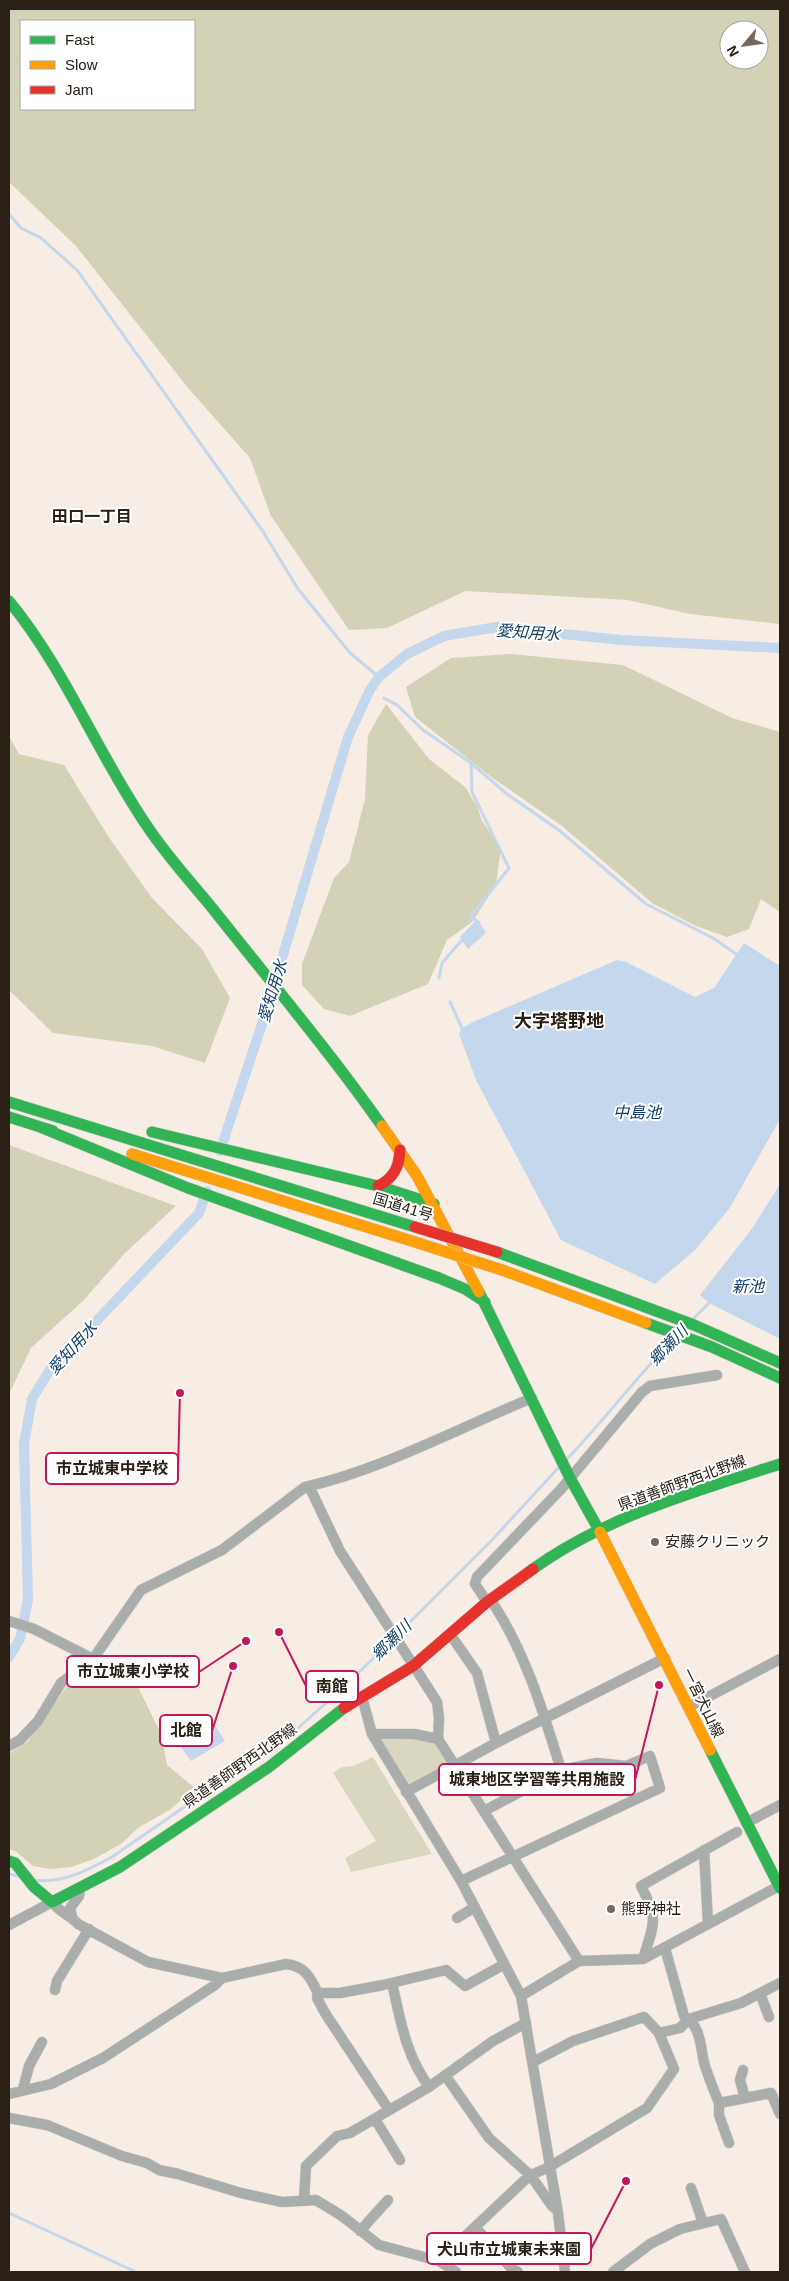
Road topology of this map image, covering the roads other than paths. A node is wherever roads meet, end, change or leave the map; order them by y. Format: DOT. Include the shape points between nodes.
graph roads {
  1 [pos="9,601"];
  2 [pos="9,1102"];
  3 [pos="34,1109"];
  4 [pos="9,1117"];
  5 [pos="40,1127"];
  6 [pos="400,1150"];
  7 [pos="378,1186"];
  8 [pos="434,1204"];
  9 [pos="464,1262"];
  10 [pos="439,1278"];
  11 [pos="485,1302"];
  12 [pos="780,1363"];
  13 [pos="718,1375"];
  14 [pos="780,1378"];
  15 [pos="532,1398"];
  16 [pos="780,1464"];
  17 [pos="570,1478"];
  18 [pos="310,1486"];
  19 [pos="600,1532"];
  20 [pos="488,1600"];
  21 [pos="10,1621"];
  22 [pos="450,1634"];
  23 [pos="665,1658"];
  24 [pos="93,1659"];
  25 [pos="780,1659"];
  26 [pos="413,1666"];
  27 [pos="362,1697"];
  28 [pos="689,1707"];
  29 [pos="545,1719"];
  30 [pos="372,1734"];
  31 [pos="438,1739"];
  32 [pos="496,1743"];
  33 [pos="9,1746"];
  34 [pos="455,1767"];
  35 [pos="562,1770"];
  36 [pos="406,1792"];
  37 [pos="780,1805"];
  38 [pos="484,1810"];
  39 [pos="746,1823"];
  40 [pos="737,1832"];
  41 [pos="704,1850"];
  42 [pos="513,1858"];
  43 [pos="12,1862"];
  44 [pos="461,1881"];
  45 [pos="780,1887"];
  46 [pos="80,1890"];
  47 [pos="52,1902"];
  48 [pos="475,1907"];
  49 [pos="72,1917"];
  50 [pos="457,1918"];
  51 [pos="708,1924"];
  52 [pos="9,1925"];
  53 [pos="89,1929"];
  54 [pos="665,1948"];
  55 [pos="643,1959"];
  56 [pos="580,1961"];
  57 [pos="503,1965"];
  58 [pos="222,1978"];
  59 [pos="392,1983"];
  60 [pos="780,1983"];
  61 [pos="55,1990"];
  62 [pos="760,1993"];
  63 [pos="318,1994"];
  64 [pos="521,1996"];
  65 [pos="769,2017"];
  66 [pos="689,2019"];
  67 [pos="526,2023"];
  68 [pos="659,2033"];
  69 [pos="42,2042"];
  70 [pos="533,2062"];
  71 [pos="743,2070"];
  72 [pos="445,2075"];
  73 [pos="429,2087"];
  74 [pos="23,2089"];
  75 [pos="9,2094"];
  76 [pos="746,2098"];
  77 [pos="719,2103"];
  78 [pos="389,2110"];
  79 [pos="780,2114"];
  80 [pos="9,2118"];
  81 [pos="375,2119"];
  82 [pos="729,2143"];
  83 [pos="400,2160"];
  84 [pos="550,2167"];
  85 [pos="531,2176"];
  86 [pos="690,2188"];
  87 [pos="388,2200"];
  88 [pos="304,2201"];
  89 [pos="557,2210"];
  90 [pos="703,2223"];
  91 [pos="476,2228"];
  92 [pos="360,2231"];
  93 [pos="440,2261"];
  94 [pos="456,2272"];
  95 [pos="518,2272"];
  96 [pos="565,2272"];
  97 [pos="613,2272"];
  98 [pos="745,2272"];
  1 -- 6 [label="main road, 一宮犬山線" via="57,670 134,808 350,1081"];
  2 -- 3 [label="main road, 国道41号"];
  3 -- 7 [label="main road" via="78,1114"];
  3 -- 12 [label="main road, 国道41号, bridge" via="497,1252 721,1336"];
  4 -- 5 [label="main road, 国道41号"];
  5 -- 10 [label="main road" via="169,1181"];
  5 -- 14 [label="main road, 国道41号, bridge" via="502,1270 712,1347"];
  6 -- 7 [label="main road" via="394,1176"];
  6 -- 8 [label="main road, 一宮犬山線"];
  7 -- 8 [label="main road"];
  8 -- 9 [label="main road, 一宮犬山線"];
  9 -- 10 [label="main road" via="457,1272"];
  9 -- 11 [label="main road, 一宮犬山線"];
  10 -- 11 [label="main road"];
  11 -- 15 [label="main road, 一宮犬山線"];
  13 -- 17 [label="street" via="650,1386"];
  15 -- 17 [label="main road, 一宮犬山線"];
  15 -- 18 [label="street" via="378,1464"];
  16 -- 19 [label="main road, 県道善師野西北野線" via="685,1494 627,1517"];
  17 -- 19 [label="main road, 一宮犬山線"];
  17 -- 20 [label="street" via="477,1577 475,1584"];
  18 -- 24 [label="street" via="222,1550 141,1590"];
  18 -- 26 [label="street" via="340,1551"];
  19 -- 20 [label="main road, 県道善師野西北野線" via="548,1558"];
  19 -- 23 [label="main road, 一宮犬山線"];
  20 -- 22 [label="main road, 県道善師野西北野線"];
  20 -- 29 [label="street" via="512,1633"];
  21 -- 24 [label="street" via="34,1629"];
  22 -- 26 [label="main road, 県道善師野西北野線"];
  22 -- 32 [label="street" via="477,1673"];
  23 -- 28 [label="main road, 一宮犬山線"];
  23 -- 29 [label="street"];
  24 -- 33 [label="street" via="61,1683 38,1722"];
  25 -- 28 [label="street"];
  26 -- 27 [label="main road, 県道善師野西北野線"];
  26 -- 31 [label="street" via="437,1702 440,1718"];
  27 -- 30 [label="street"];
  27 -- 46 [label="main road, 県道善師野西北野線" via="269,1767"];
  28 -- 39 [label="main road, 一宮犬山線"];
  29 -- 32 [label="street"];
  29 -- 35 [label="street"];
  30 -- 31 [label="street" via="414,1734"];
  30 -- 36 [label="street"];
  31 -- 34 [label="street"];
  32 -- 34 [label="street"];
  34 -- 36 [label="street"];
  34 -- 38 [label="street"];
  35 -- 38 [label="street"];
  35 -- 42 [label="street" via="596,1763 626,1766 650,1756 660,1788"];
  36 -- 44 [label="street"];
  37 -- 39 [label="street"];
  38 -- 42 [label="street"];
  39 -- 45 [label="main road, 一宮犬山線"];
  40 -- 41 [label="street"];
  41 -- 51 [label="street"];
  41 -- 55 [label="street" via="641,1886 652,1908 654,1921"];
  42 -- 44 [label="street"];
  42 -- 56 [label="street"];
  43 -- 47 [label="main road"];
  44 -- 48 [label="street"];
  45 -- 51 [label="street"];
  46 -- 47 [label="main road, 県道善師野西北野線"];
  46 -- 49 [label="street" via="70,1908"];
  47 -- 49 [label="street" via="58,1910"];
  47 -- 52 [label="street"];
  48 -- 50 [label="street"];
  48 -- 57 [label="street"];
  49 -- 53 [label="street"];
  51 -- 54 [label="street"];
  53 -- 58 [label="street" via="148,1962"];
  53 -- 61 [label="street" via="56,1981"];
  54 -- 55 [label="street"];
  54 -- 66 [label="street" via="684,2016"];
  55 -- 56 [label="street"];
  56 -- 64 [label="street"];
  57 -- 59 [label="street" via="465,1986 446,1970"];
  57 -- 64 [label="street"];
  58 -- 63 [label="street" via="286,1964 295,1965 308,1974"];
  58 -- 74 [label="street" via="103,2058 51,2084"];
  59 -- 63 [label="street"];
  59 -- 73 [label="street" via="404,2040 415,2068"];
  60 -- 62 [label="street"];
  62 -- 65 [label="street"];
  62 -- 66 [label="street" via="741,2003"];
  63 -- 78 [label="street" via="325,2013"];
  64 -- 67 [label="street"];
  66 -- 68 [label="street" via="680,2028"];
  66 -- 77 [label="street" via="700,2037"];
  67 -- 70 [label="street"];
  67 -- 72 [label="street" via="493,2041"];
  68 -- 70 [label="street" via="644,2017 637,2018 573,2042"];
  68 -- 84 [label="street" via="674,2069 647,2108"];
  69 -- 74 [label="street"];
  70 -- 84 [label="street"];
  71 -- 76 [label="street" via="740,2080"];
  72 -- 73 [label="street"];
  72 -- 85 [label="street" via="489,2138"];
  73 -- 78 [label="street"];
  74 -- 75 [label="street"];
  76 -- 77 [label="street"];
  76 -- 79 [label="street" via="771,2093"];
  77 -- 82 [label="street" via="719,2115"];
  78 -- 81 [label="street"];
  80 -- 88 [label="street" via="47,2125 160,2170 205,2183 282,2202"];
  81 -- 83 [label="street"];
  81 -- 88 [label="street" via="350,2133 337,2136 306,2166"];
  84 -- 85 [label="street"];
  84 -- 89 [label="street"];
  85 -- 89 [label="street"];
  85 -- 91 [label="street"];
  86 -- 90 [label="street"];
  87 -- 92 [label="street"];
  88 -- 92 [label="street" via="316,2200"];
  89 -- 96 [label="street"];
  90 -- 97 [label="street" via="680,2229 650,2244"];
  90 -- 98 [label="street" via="721,2219"];
  91 -- 93 [label="street"];
  91 -- 95 [label="street"];
  92 -- 93 [label="street" via="379,2245"];
  93 -- 94 [label="street"];
}
